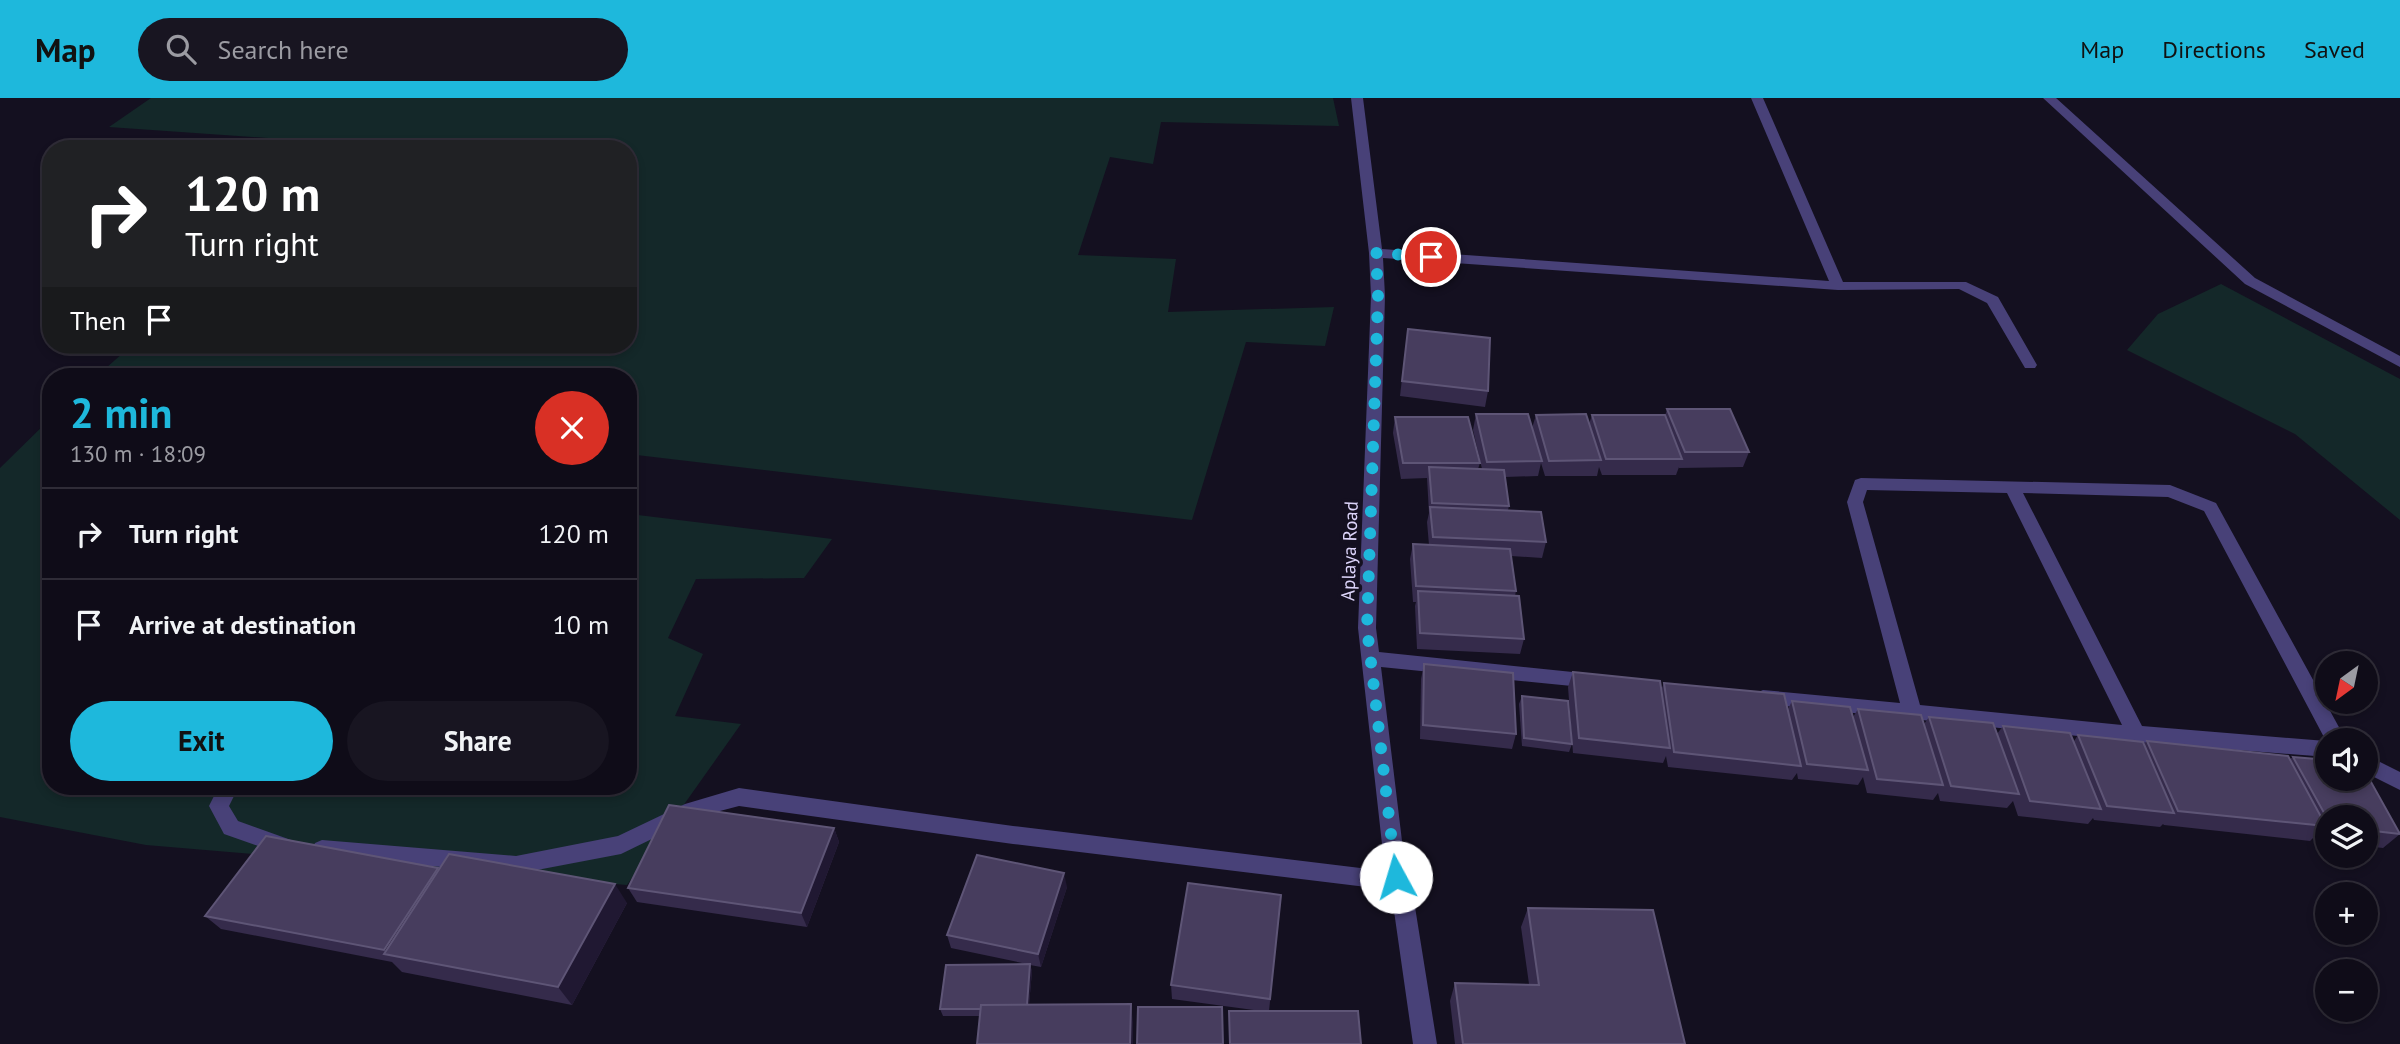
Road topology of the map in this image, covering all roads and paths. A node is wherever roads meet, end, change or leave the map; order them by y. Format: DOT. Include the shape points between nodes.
graph roads {
  1 [pos="1357,98"];
  2 [pos="1758,98"];
  3 [pos="2049,98"];
  4 [pos="1376,253"];
  5 [pos="1838,286"];
  6 [pos="2400,362"];
  7 [pos="2029,365"];
  8 [pos="2012,486"];
  9 [pos="1373,659"];
  10 [pos="1608,682"];
  11 [pos="1746,696"];
  12 [pos="1912,712"];
  13 [pos="2330,728"];
  14 [pos="2136,734"];
  15 [pos="2315,748"];
  16 [pos="2378,770"];
  17 [pos="2400,782"];
  18 [pos="224,795"];
  19 [pos="1400,882"];
  20 [pos="1425,1044"];
  1 -- 4 [label="street, Aplaya Road"];
  2 -- 5 [label="street"];
  3 -- 6 [label="street" via="2250,281"];
  4 -- 5 [label="street"];
  4 -- 9 [label="street, Aplaya Road" via="1367,628"];
  5 -- 7 [label="street" via="1961,285 1993,300"];
  8 -- 12 [label="street" via="1861,484 1855,502"];
  8 -- 13 [label="street" via="2170,491 2210,506"];
  8 -- 14 [label="street"];
  9 -- 10 [label="street"];
  9 -- 19 [label="street, Aplaya Road"];
  11 -- 12 [label="street"];
  12 -- 14 [label="street"];
  14 -- 15 [label="street"];
  16 -- 17 [label="street"];
  18 -- 19 [label="street" via="219,806 232,828 279,845 502,864 621,845 692,810 738,797"];
  19 -- 20 [label="street, Aplaya Road"];
}
